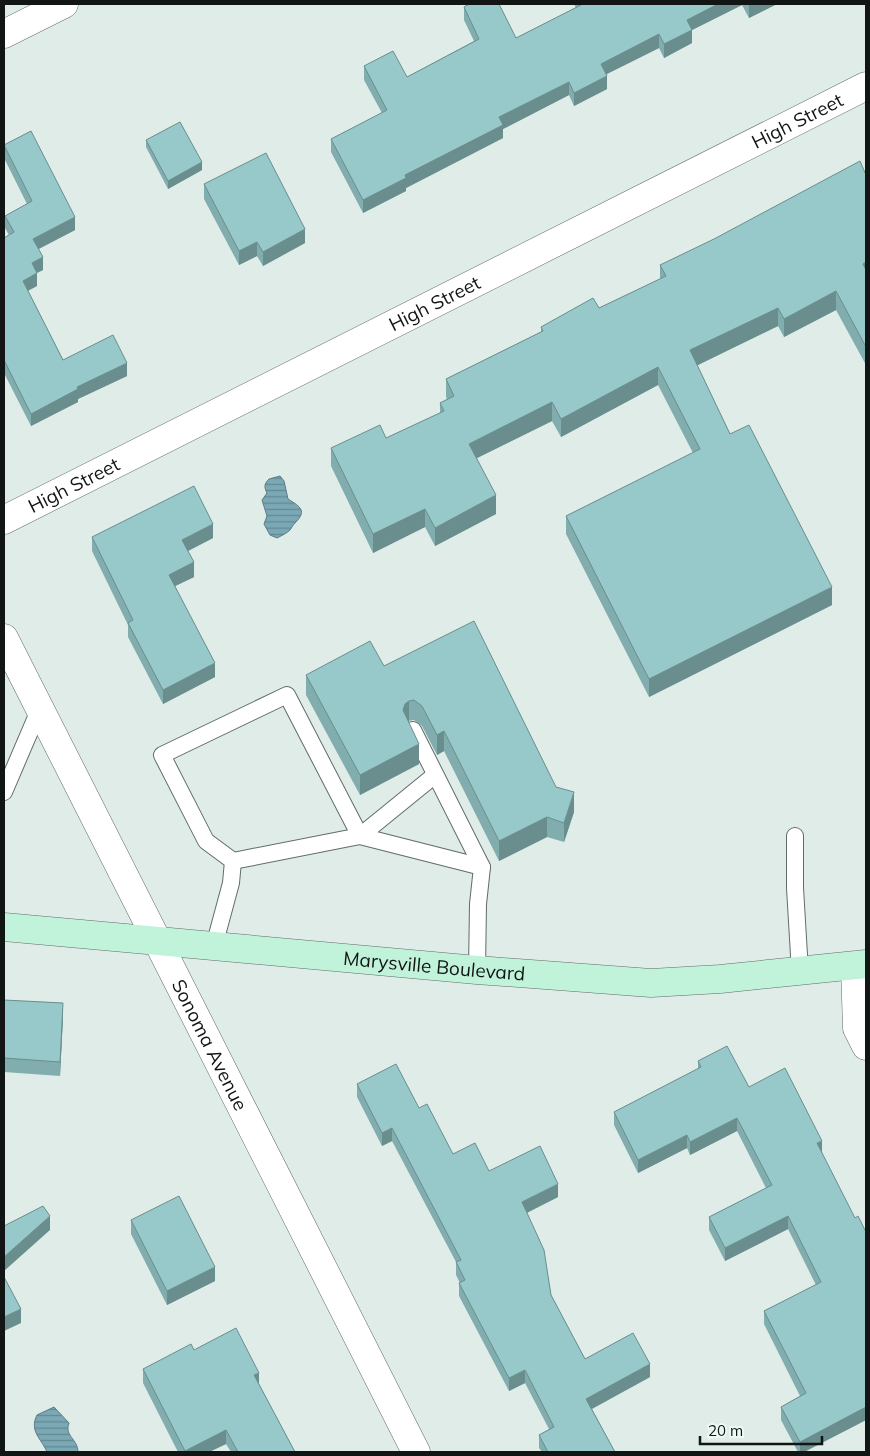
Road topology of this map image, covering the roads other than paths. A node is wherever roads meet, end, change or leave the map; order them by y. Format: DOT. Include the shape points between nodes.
graph roads {
  1 [pos="64,4"];
  2 [pos="4,34"];
  3 [pos="866,86"];
  4 [pos="4,520"];
  5 [pos="4,638"];
  6 [pos="40,708"];
  7 [pos="413,730"];
  8 [pos="435,775"];
  9 [pos="4,792"];
  10 [pos="360,836"];
  11 [pos="795,836"];
  12 [pos="233,861"];
  13 [pos="482,868"];
  14 [pos="4,927"];
  15 [pos="157,942"];
  16 [pos="214,946"];
  17 [pos="860,965"];
  18 [pos="477,970"];
  19 [pos="800,972"];
  20 [pos="866,1046"];
  21 [pos="416,1452"];
  1 -- 2 [label="street"];
  3 -- 4 [label="street, High Street"];
  5 -- 6 [label="street, Sonoma Avenue"];
  6 -- 9 [label="lane"];
  6 -- 15 [label="street, Sonoma Avenue"];
  7 -- 8 [label="lane"];
  8 -- 10 [label="lane"];
  8 -- 13 [label="lane"];
  10 -- 12 [label="lane"];
  10 -- 12 [label="lane" via="286,695 162,755 206,841"];
  10 -- 13 [label="lane"];
  11 -- 19 [label="lane"];
  12 -- 16 [label="lane" via="232,883"];
  13 -- 18 [label="lane"];
  14 -- 15 [label="main road, Marysville Boulevard"];
  15 -- 16 [label="main road, Marysville Boulevard"];
  15 -- 21 [label="street, Sonoma Avenue"];
  16 -- 18 [label="main road, Marysville Boulevard"];
  17 -- 19 [label="main road, Marysville Boulevard"];
  17 -- 20 [label="street" via="857,1028"];
  18 -- 19 [label="main road, Marysville Boulevard" via="651,983"];
}
